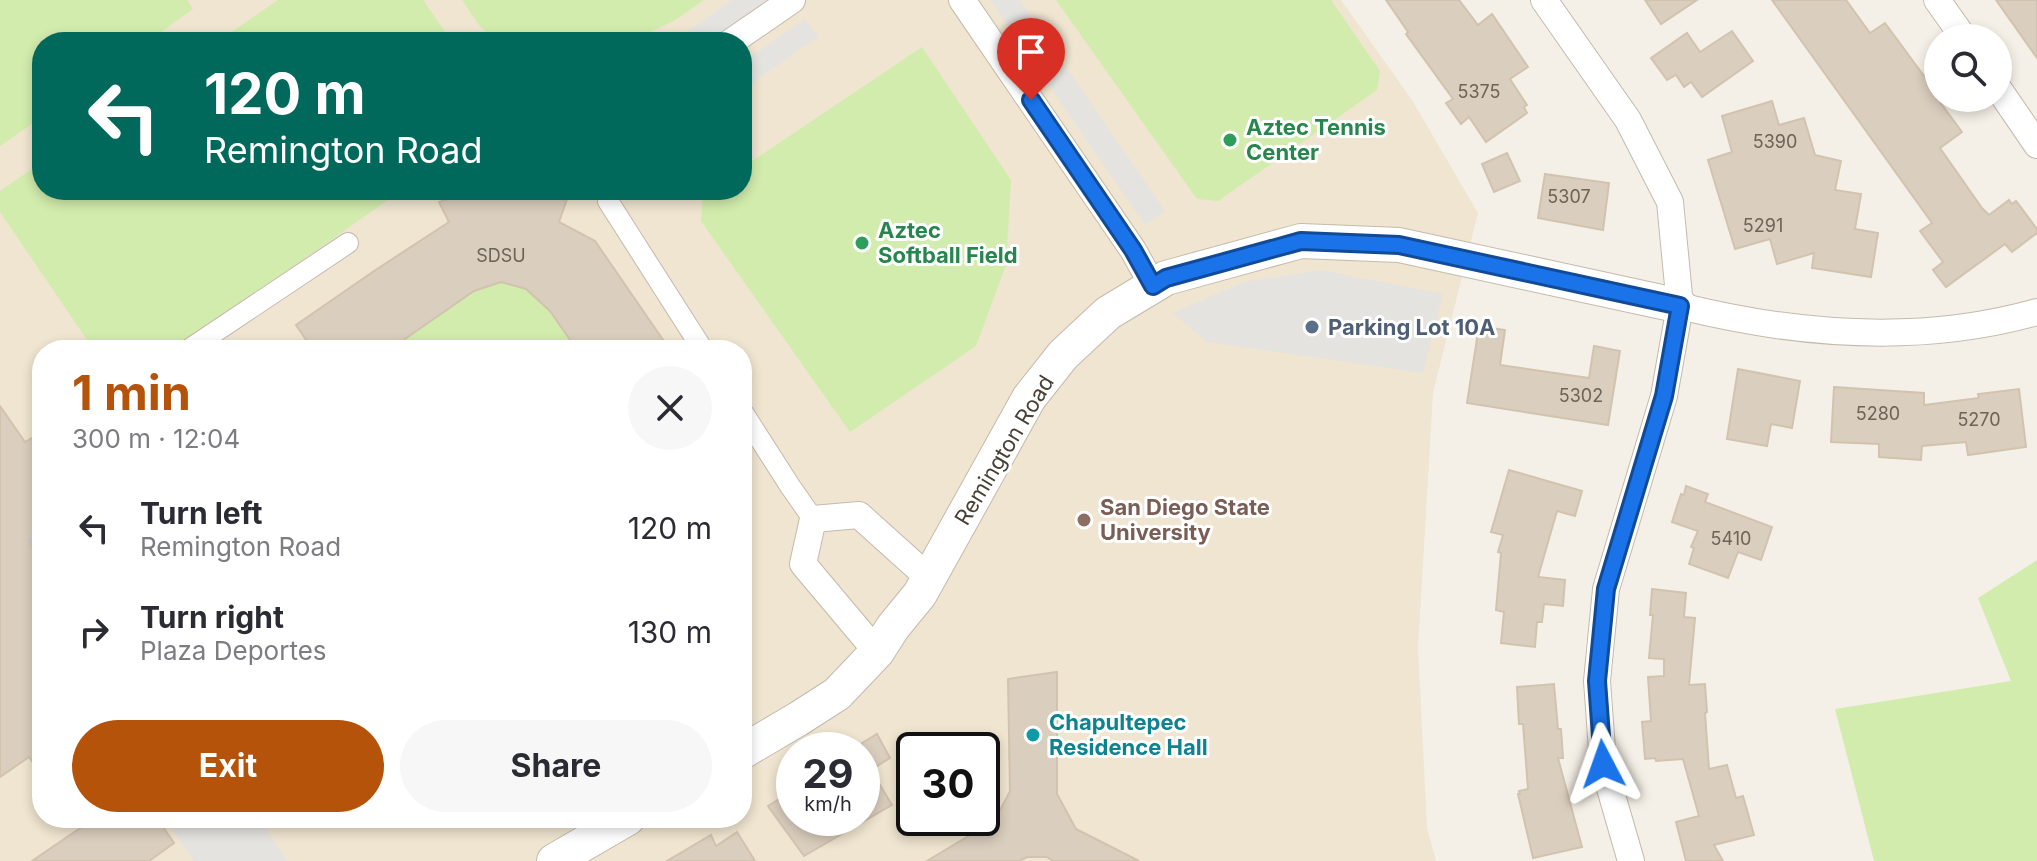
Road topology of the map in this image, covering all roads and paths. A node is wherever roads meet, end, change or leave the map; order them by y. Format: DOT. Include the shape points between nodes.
graph roads {
  1 [pos="792,0"];
  2 [pos="962,0"];
  3 [pos="1544,0"];
  4 [pos="1937,0"];
  5 [pos="1954,24"];
  6 [pos="746,32"];
  7 [pos="2012,108"];
  8 [pos="2037,145"];
  9 [pos="608,200"];
  10 [pos="348,243"];
  11 [pos="1153,286"];
  12 [pos="1680,306"];
  13 [pos="2037,312"];
  14 [pos="200,340"];
  15 [pos="697,340"];
  16 [pos="752,427"];
  17 [pos="813,519"];
  18 [pos="929,578"];
  19 [pos="877,652"];
  20 [pos="752,746"];
  21 [pos="611,828"];
  22 [pos="554,861"];
  23 [pos="1631,861"];
  1 -- 6 [label="street"];
  2 -- 11 [label="street"];
  3 -- 12 [label="street" via="1628,120 1670,202"];
  4 -- 5 [label="street"];
  7 -- 8 [label="street"];
  9 -- 15 [label="street"];
  10 -- 14 [label="street"];
  11 -- 12 [label="street, Remington Road" via="1301,241 1385,244"];
  11 -- 18 [label="street, Remington Road" via="1108,313 1063,355 1029,398"];
  12 -- 13 [label="street, Remington Road" via="1776,326 1874,333 1927,331"];
  12 -- 23 [label="street" via="1664,396 1606,589 1597,681 1603,764"];
  16 -- 17 [label="street"];
  17 -- 18 [label="street" via="859,515"];
  17 -- 19 [label="street" via="803,564"];
  18 -- 19 [label="street, Remington Road"];
  19 -- 20 [label="street, Remington Road" via="837,694"];
  21 -- 22 [label="street"];
}
